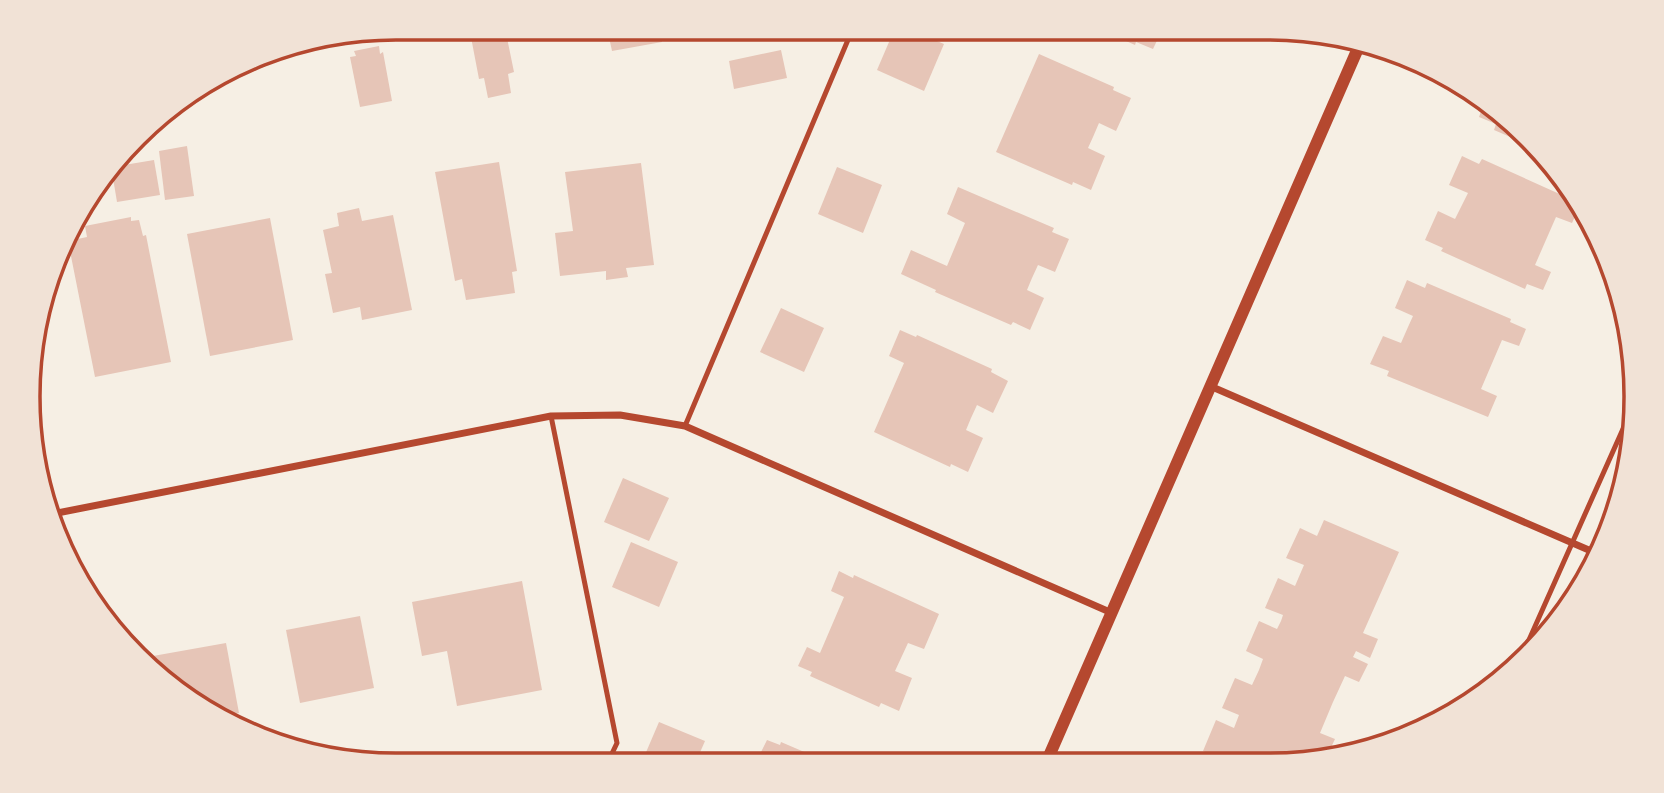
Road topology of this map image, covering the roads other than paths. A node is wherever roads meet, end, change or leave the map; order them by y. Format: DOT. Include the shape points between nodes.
graph roads {
  1 [pos="848,40"];
  2 [pos="1357,51"];
  3 [pos="1210,386"];
  4 [pos="551,416"];
  5 [pos="685,426"];
  6 [pos="1622,430"];
  7 [pos="60,513"];
  8 [pos="1571,542"];
  9 [pos="1589,550"];
  10 [pos="1112,613"];
  11 [pos="1530,636"];
  12 [pos="612,753"];
  13 [pos="1050,753"];
  1 -- 5 [label="lane"];
  2 -- 3 [label="street"];
  3 -- 8 [label="street"];
  3 -- 10 [label="street"];
  4 -- 5 [label="street" via="620,415"];
  4 -- 7 [label="street"];
  4 -- 12 [label="lane" via="617,743"];
  5 -- 10 [label="street"];
  6 -- 8 [label="lane"];
  8 -- 9 [label="street"];
  8 -- 11 [label="lane"];
  10 -- 13 [label="street"];
}
